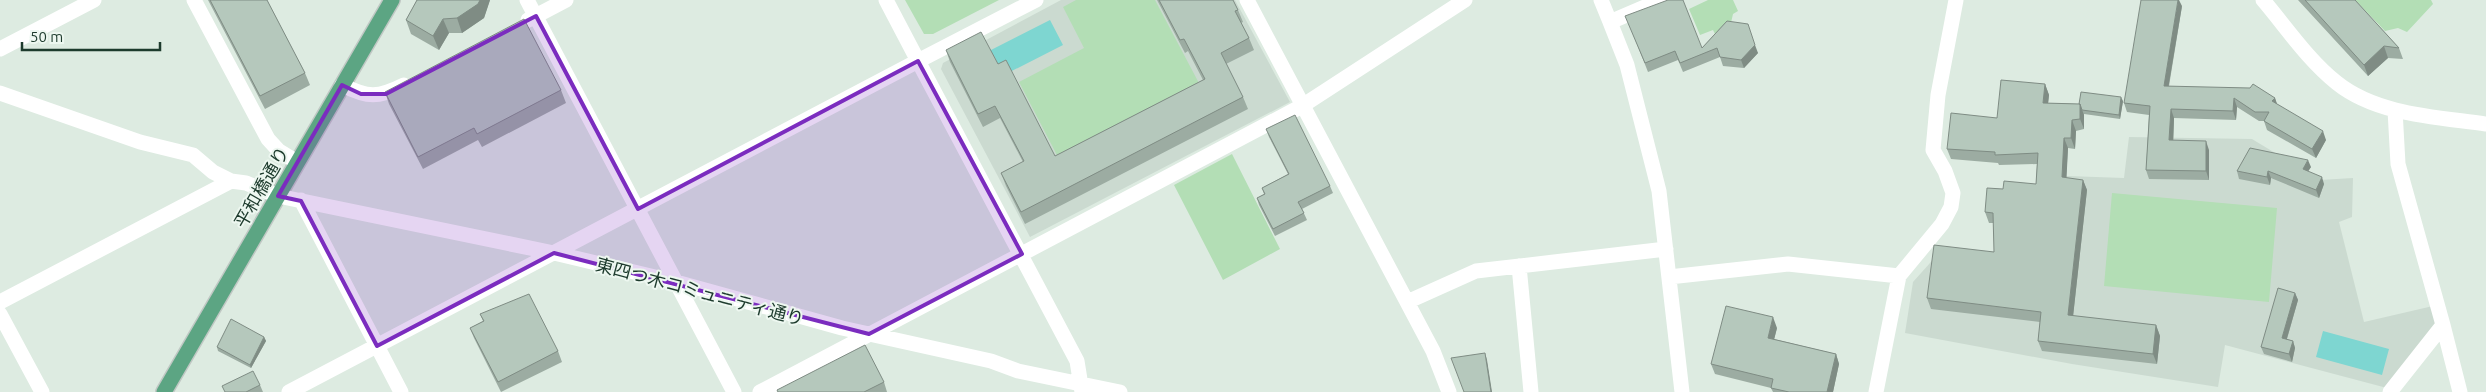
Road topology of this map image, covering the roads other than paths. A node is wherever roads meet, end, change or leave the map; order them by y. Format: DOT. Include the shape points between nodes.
graph roads {
  1 [pos="94,0"];
  2 [pos="194,0"];
  3 [pos="392,0"];
  4 [pos="527,0"];
  5 [pos="566,0"];
  6 [pos="886,0"];
  7 [pos="1036,0"];
  8 [pos="1246,0"];
  9 [pos="1465,0"];
  10 [pos="1601,0"];
  11 [pos="1661,0"];
  12 [pos="1956,0"];
  13 [pos="2263,0"];
  14 [pos="536,16"];
  15 [pos="1610,22"];
  16 [pos="518,25"];
  17 [pos="0,49"];
  18 [pos="918,61"];
  19 [pos="422,76"];
  20 [pos="342,85"];
  21 [pos="0,93"];
  22 [pos="1302,106"];
  23 [pos="2395,110"];
  24 [pos="2486,124"];
  25 [pos="297,162"];
  26 [pos="231,181"];
  27 [pos="278,196"];
  28 [pos="301,200"];
  29 [pos="638,209"];
  30 [pos="1666,249"];
  31 [pos="554,253"];
  32 [pos="1022,254"];
  33 [pos="1519,266"];
  34 [pos="1898,276"];
  35 [pos="1669,277"];
  36 [pos="676,282"];
  37 [pos="0,302"];
  38 [pos="1407,302"];
  39 [pos="0,314"];
  40 [pos="2443,325"];
  41 [pos="869,334"];
  42 [pos="377,346"];
  43 [pos="1082,388"];
  44 [pos="42,392"];
  45 [pos="164,392"];
  46 [pos="289,392"];
  47 [pos="401,392"];
  48 [pos="734,392"];
  49 [pos="760,392"];
  50 [pos="1120,392"];
  51 [pos="1449,392"];
  52 [pos="1531,392"];
  53 [pos="1682,392"];
  54 [pos="1876,392"];
  55 [pos="2390,392"];
  56 [pos="2460,392"];
  1 -- 17 [label="street"];
  2 -- 25 [label="street" via="268,139 279,151"];
  3 -- 20 [label="main road, 平和橋通り"];
  4 -- 14 [label="street"];
  5 -- 14 [label="street"];
  6 -- 18 [label="street"];
  7 -- 18 [label="street"];
  8 -- 22 [label="street"];
  9 -- 22 [label="street"];
  10 -- 15 [label="street"];
  11 -- 15 [label="street"];
  12 -- 34 [label="street" via="1938,95 1933,150 1953,193 1951,207 1942,224"];
  13 -- 23 [label="street" via="2337,83 2354,94"];
  14 -- 16 [label="street"];
  14 -- 29 [label="street"];
  15 -- 30 [label="street" via="1626,65 1659,191"];
  18 -- 29 [label="street"];
  18 -- 32 [label="street"];
  19 -- 20 [label="street" via="386,94 361,94"];
  20 -- 25 [label="main road, 平和橋通り"];
  21 -- 26 [label="street, 東四つ木コミュニティ通り" via="140,142 193,155 213,172"];
  22 -- 32 [label="street"];
  22 -- 38 [label="street"];
  23 -- 24 [label="street"];
  23 -- 40 [label="street" via="2398,164"];
  25 -- 27 [label="main road, 平和橋通り"];
  26 -- 27 [label="street, 東四つ木コミュニティ通り" via="246,183"];
  26 -- 37 [label="street"];
  27 -- 28 [label="street, 東四つ木コミュニティ通り"];
  27 -- 45 [label="main road, 平和橋通り"];
  28 -- 31 [label="street, 東四つ木コミュニティ通り"];
  28 -- 42 [label="street"];
  29 -- 31 [label="street"];
  29 -- 36 [label="street"];
  30 -- 33 [label="street"];
  30 -- 35 [label="street"];
  31 -- 36 [label="street, 東四つ木コミュニティ通り"];
  31 -- 42 [label="street"];
  32 -- 41 [label="street"];
  32 -- 43 [label="street" via="1077,361"];
  33 -- 38 [label="street" via="1476,270"];
  33 -- 52 [label="street"];
  34 -- 35 [label="street" via="1788,264"];
  34 -- 54 [label="street"];
  35 -- 53 [label="street"];
  36 -- 41 [label="street, 東四つ木コミュニティ通り" via="766,309"];
  36 -- 48 [label="street"];
  38 -- 51 [label="street" via="1433,351"];
  39 -- 44 [label="street"];
  40 -- 55 [label="street"];
  40 -- 56 [label="street"];
  41 -- 43 [label="street, 東四つ木コミュニティ通り" via="991,362"];
  41 -- 49 [label="street"];
  42 -- 46 [label="street"];
  42 -- 47 [label="street"];
  43 -- 50 [label="street, 東四つ木コミュニティ通り"];
}
